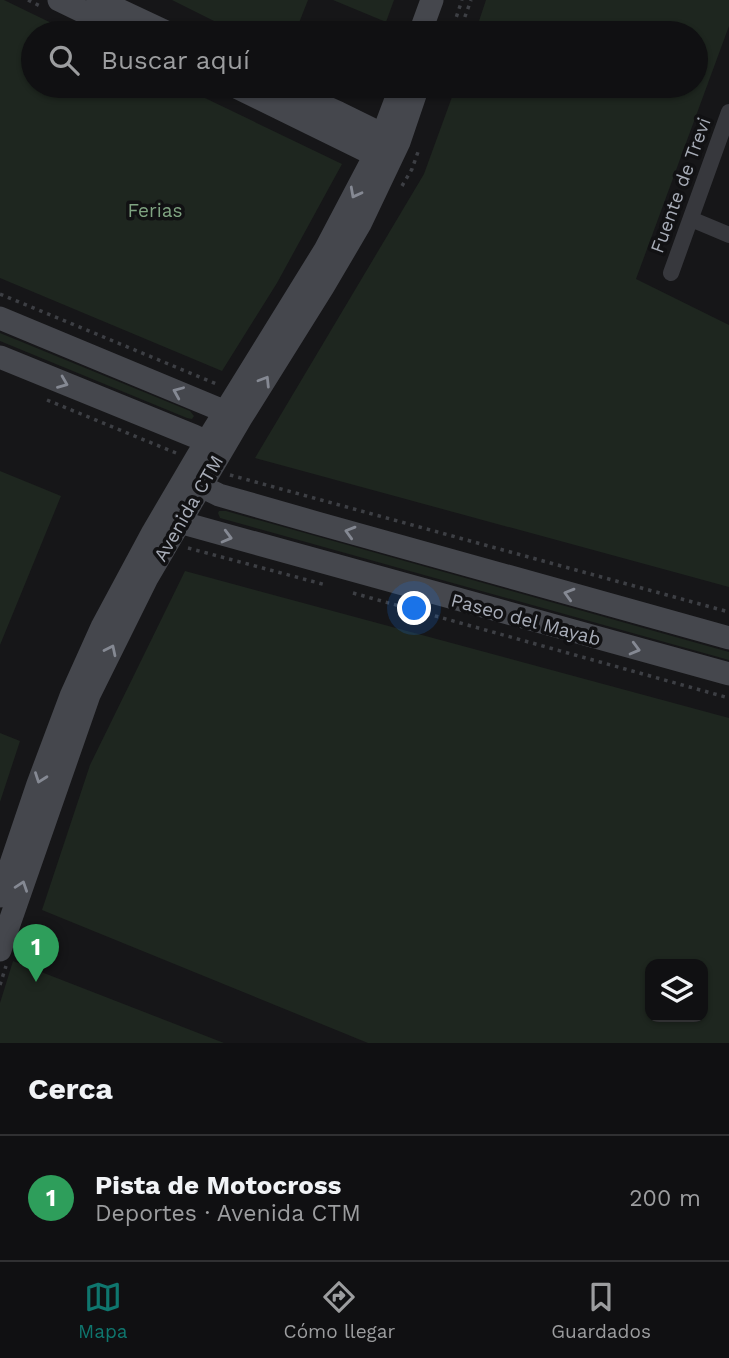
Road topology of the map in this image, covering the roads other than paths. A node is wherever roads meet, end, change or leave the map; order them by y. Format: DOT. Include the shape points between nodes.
graph roads {
  1 [pos="59,0"];
  2 [pos="98,0"];
  3 [pos="432,0"];
  4 [pos="447,0"];
  5 [pos="102,21"];
  6 [pos="143,21"];
  7 [pos="424,21"];
  8 [pos="440,21"];
  9 [pos="297,98"];
  10 [pos="301,98"];
  11 [pos="392,98"];
  12 [pos="403,98"];
  13 [pos="729,112"];
  14 [pos="339,113"];
  15 [pos="387,149"];
  16 [pos="691,219"];
  17 [pos="729,235"];
  18 [pos="671,273"];
  19 [pos="0,318"];
  20 [pos="0,357"];
  21 [pos="234,407"];
  22 [pos="214,446"];
  23 [pos="189,473"];
  24 [pos="170,520"];
  25 [pos="729,638"];
  26 [pos="729,674"];
  27 [pos="0,896"];
  28 [pos="0,950"];
  1 -- 5 [label="main road"];
  2 -- 6 [label="main road"];
  3 -- 7 [label="main road"];
  4 -- 8 [label="main road"];
  9 -- 15 [label="main road"];
  10 -- 14 [label="main road"];
  11 -- 14 [label="main road" via="364,114"];
  12 -- 15 [label="main road, Avenida CTM"];
  13 -- 16 [label="street, Fuente de Trevi"];
  14 -- 15 [label="main road"];
  15 -- 21 [label="main road, Avenida CTM"];
  16 -- 17 [label="street"];
  16 -- 18 [label="street, Fuente de Trevi"];
  21 -- 19 [label="main road, one-way"];
  20 -- 22 [label="main road, one-way"];
  21 -- 22 [label="main road, Avenida CTM"];
  22 -- 23 [label="main road, Avenida CTM"];
  23 -- 24 [label="main road, Avenida CTM"];
  25 -- 23 [label="main road, Paseo del Mayab, one-way" via="219,495"];
  24 -- 26 [label="main road, Paseo del Mayab, one-way"];
  24 -- 27 [label="main road, Avenida CTM, one-way" via="102,626 71,696"];
  28 -- 24 [label="main road, Avenida CTM, one-way" via="89,695"];
}
